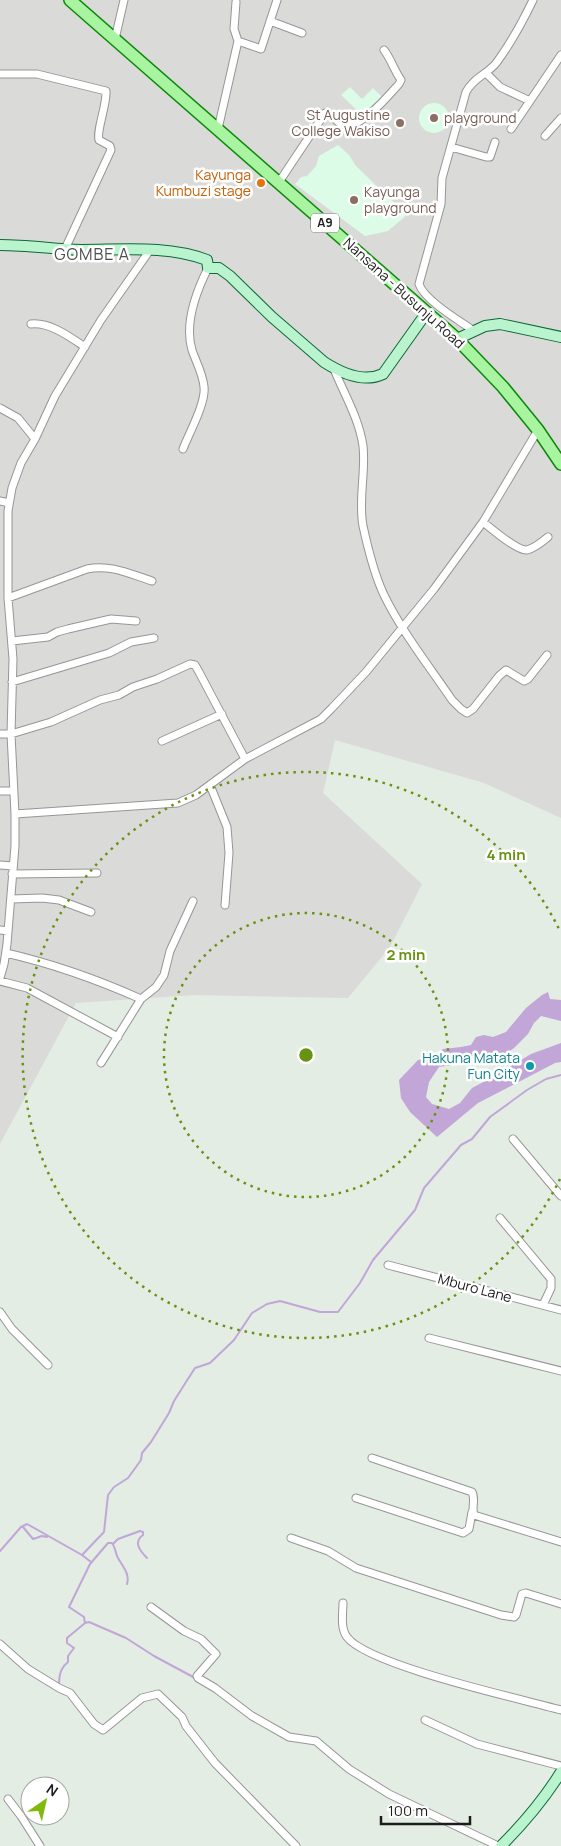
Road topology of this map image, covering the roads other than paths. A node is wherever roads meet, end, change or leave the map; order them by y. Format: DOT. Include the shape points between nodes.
graph roads {
  1 [pos="70,0"];
  2 [pos="124,0"];
  3 [pos="277,0"];
  4 [pos="533,0"];
  5 [pos="236,2"];
  6 [pos="270,21"];
  7 [pos="302,33"];
  8 [pos="115,39"];
  9 [pos="238,41"];
  10 [pos="384,50"];
  11 [pos="561,55"];
  12 [pos="486,73"];
  13 [pos="0,74"];
  14 [pos="530,101"];
  15 [pos="561,118"];
  16 [pos="218,129"];
  17 [pos="512,129"];
  18 [pos="545,136"];
  19 [pos="495,142"];
  20 [pos="451,147"];
  21 [pos="279,182"];
  22 [pos="0,245"];
  23 [pos="65,249"];
  24 [pos="150,250"];
  25 [pos="208,268"];
  26 [pos="427,312"];
  27 [pos="31,324"];
  28 [pos="474,331"];
  29 [pos="561,337"];
  30 [pos="457,339"];
  31 [pos="86,347"];
  32 [pos="334,369"];
  33 [pos="0,408"];
  34 [pos="538,430"];
  35 [pos="35,439"];
  36 [pos="183,449"];
  37 [pos="561,464"];
  38 [pos="0,501"];
  39 [pos="9,503"];
  40 [pos="483,522"];
  41 [pos="548,537"];
  42 [pos="152,581"];
  43 [pos="8,598"];
  44 [pos="136,621"];
  45 [pos="402,626"];
  46 [pos="154,638"];
  47 [pos="12,641"];
  48 [pos="547,655"];
  49 [pos="12,682"];
  50 [pos="222,714"];
  51 [pos="0,734"];
  52 [pos="11,734"];
  53 [pos="162,741"];
  54 [pos="245,759"];
  55 [pos="210,786"];
  56 [pos="0,791"];
  57 [pos="13,791"];
  58 [pos="15,814"];
  59 [pos="0,865"];
  60 [pos="13,870"];
  61 [pos="97,873"];
  62 [pos="11,899"];
  63 [pos="193,901"];
  64 [pos="225,905"];
  65 [pos="91,912"];
  66 [pos="0,930"];
  67 [pos="8,931"];
  68 [pos="6,953"];
  69 [pos="0,980"];
  70 [pos="141,999"];
  71 [pos="118,1037"];
  72 [pos="102,1063"];
  73 [pos="513,1139"];
  74 [pos="561,1196"];
  75 [pos="500,1218"];
  76 [pos="388,1265"];
  77 [pos="542,1305"];
  78 [pos="561,1310"];
  79 [pos="0,1312"];
  80 [pos="429,1338"];
  81 [pos="48,1365"];
  82 [pos="561,1371"];
  83 [pos="372,1458"];
  84 [pos="356,1498"];
  85 [pos="472,1512"];
  86 [pos="291,1538"];
  87 [pos="561,1542"];
  88 [pos="343,1603"];
  89 [pos="561,1604"];
  90 [pos="151,1607"];
  91 [pos="0,1644"];
  92 [pos="561,1710"];
  93 [pos="424,1720"];
  94 [pos="561,1766"];
  95 [pos="561,1772"];
  96 [pos="8,1799"];
  97 [pos="40,1846"];
  98 [pos="296,1846"];
  99 [pos="499,1846"];
  1 -- 8 [label="main road, Nansana - Busunju Road / A9"];
  2 -- 8 [label="street"];
  3 -- 6 [label="street"];
  4 -- 12 [label="street" via="496,63"];
  5 -- 9 [label="street" via="234,29"];
  6 -- 7 [label="street"];
  6 -- 9 [label="street" via="261,49"];
  8 -- 16 [label="main road, Nansana - Busunju Road / A9"];
  9 -- 16 [label="street"];
  10 -- 21 [label="street" via="390,57 399,84 367,116 353,125 341,124 325,113"];
  11 -- 14 [label="street"];
  12 -- 14 [label="street" via="500,87"];
  12 -- 20 [label="street" via="469,86"];
  13 -- 23 [label="street" via="36,74 106,91 98,136 111,150"];
  14 -- 17 [label="street"];
  15 -- 18 [label="street"];
  16 -- 21 [label="main road, Nansana - Busunju Road / A9"];
  19 -- 20 [label="street" via="490,156 486,157"];
  20 -- 28 [label="street" via="442,178 443,192 435,232 420,284 428,296"];
  21 -- 26 [label="main road, Nansana - Busunju Road / A9"];
  22 -- 23 [label="street"];
  23 -- 24 [label="street"];
  24 -- 25 [label="street" via="196,255 207,260"];
  24 -- 31 [label="street"];
  25 -- 32 [label="street" via="219,268 230,276 314,355"];
  25 -- 36 [label="street" via="197,292 190,332 204,398"];
  26 -- 30 [label="main road, Nansana - Busunju Road / A9"];
  26 -- 32 [label="street" via="383,374 372,378"];
  27 -- 31 [label="street" via="37,323 60,332"];
  28 -- 29 [label="street" via="500,324"];
  28 -- 30 [label="street"];
  30 -- 34 [label="main road, Nansana - Busunju Road / A9"];
  31 -- 35 [label="street" via="55,396"];
  32 -- 45 [label="street" via="354,411 363,447 361,505 371,556 384,594"];
  33 -- 35 [label="street" via="18,418"];
  34 -- 37 [label="main road, Nansana - Busunju Road / A9"];
  34 -- 40 [label="street"];
  35 -- 39 [label="street" via="21,463"];
  38 -- 39 [label="street"];
  39 -- 43 [label="street"];
  40 -- 41 [label="street" via="520,549 536,547"];
  40 -- 45 [label="street" via="434,590"];
  42 -- 43 [label="street" via="100,566"];
  43 -- 47 [label="street"];
  44 -- 47 [label="street" via="111,619 48,637"];
  45 -- 48 [label="street" via="452,700 467,713 506,670 524,681"];
  45 -- 54 [label="street" via="366,672 321,719"];
  46 -- 49 [label="street" via="131,642 109,653"];
  47 -- 49 [label="street"];
  49 -- 52 [label="street"];
  50 -- 52 [label="street" via="195,665 190,664 51,722"];
  50 -- 53 [label="street"];
  50 -- 54 [label="street"];
  51 -- 52 [label="street"];
  52 -- 57 [label="street"];
  54 -- 55 [label="street"];
  55 -- 58 [label="street" via="178,803"];
  55 -- 64 [label="street" via="228,827"];
  56 -- 57 [label="street"];
  57 -- 58 [label="street"];
  58 -- 60 [label="street"];
  59 -- 60 [label="street"];
  60 -- 61 [label="street"];
  60 -- 62 [label="street"];
  62 -- 65 [label="street" via="59,900"];
  62 -- 67 [label="street"];
  63 -- 70 [label="street" via="170,951 164,975 156,987"];
  66 -- 67 [label="street"];
  67 -- 68 [label="street"];
  68 -- 69 [label="street"];
  68 -- 70 [label="street" via="94,978"];
  69 -- 71 [label="street" via="27,988"];
  70 -- 71 [label="street"];
  71 -- 72 [label="street"];
  73 -- 74 [label="street"];
  75 -- 77 [label="street" via="551,1279 551,1288"];
  76 -- 77 [label="street, Mburo Lane"];
  77 -- 78 [label="street, Mburo Lane"];
  79 -- 81 [label="street" via="12,1329"];
  80 -- 82 [label="street"];
  83 -- 85 [label="street" via="470,1491 474,1496"];
  84 -- 85 [label="street" via="463,1533 469,1529"];
  85 -- 87 [label="street" via="479,1518"];
  86 -- 89 [label="street" via="328,1551 356,1568 501,1615 514,1617 522,1594 526,1593"];
  88 -- 92 [label="street" via="345,1635 360,1648 416,1671"];
  90 -- 99 [label="street" via="184,1631 202,1639 216,1654 198,1678 252,1716 289,1737 316,1741 349,1769 389,1794"];
  91 -- 98 [label="street" via="28,1668 70,1693 94,1724 103,1730 142,1698 158,1694 182,1716 215,1763"];
  93 -- 94 [label="street" via="477,1744"];
  95 -- 99 [label="street" via="528,1819"];
  96 -- 97 [label="street"];
}
